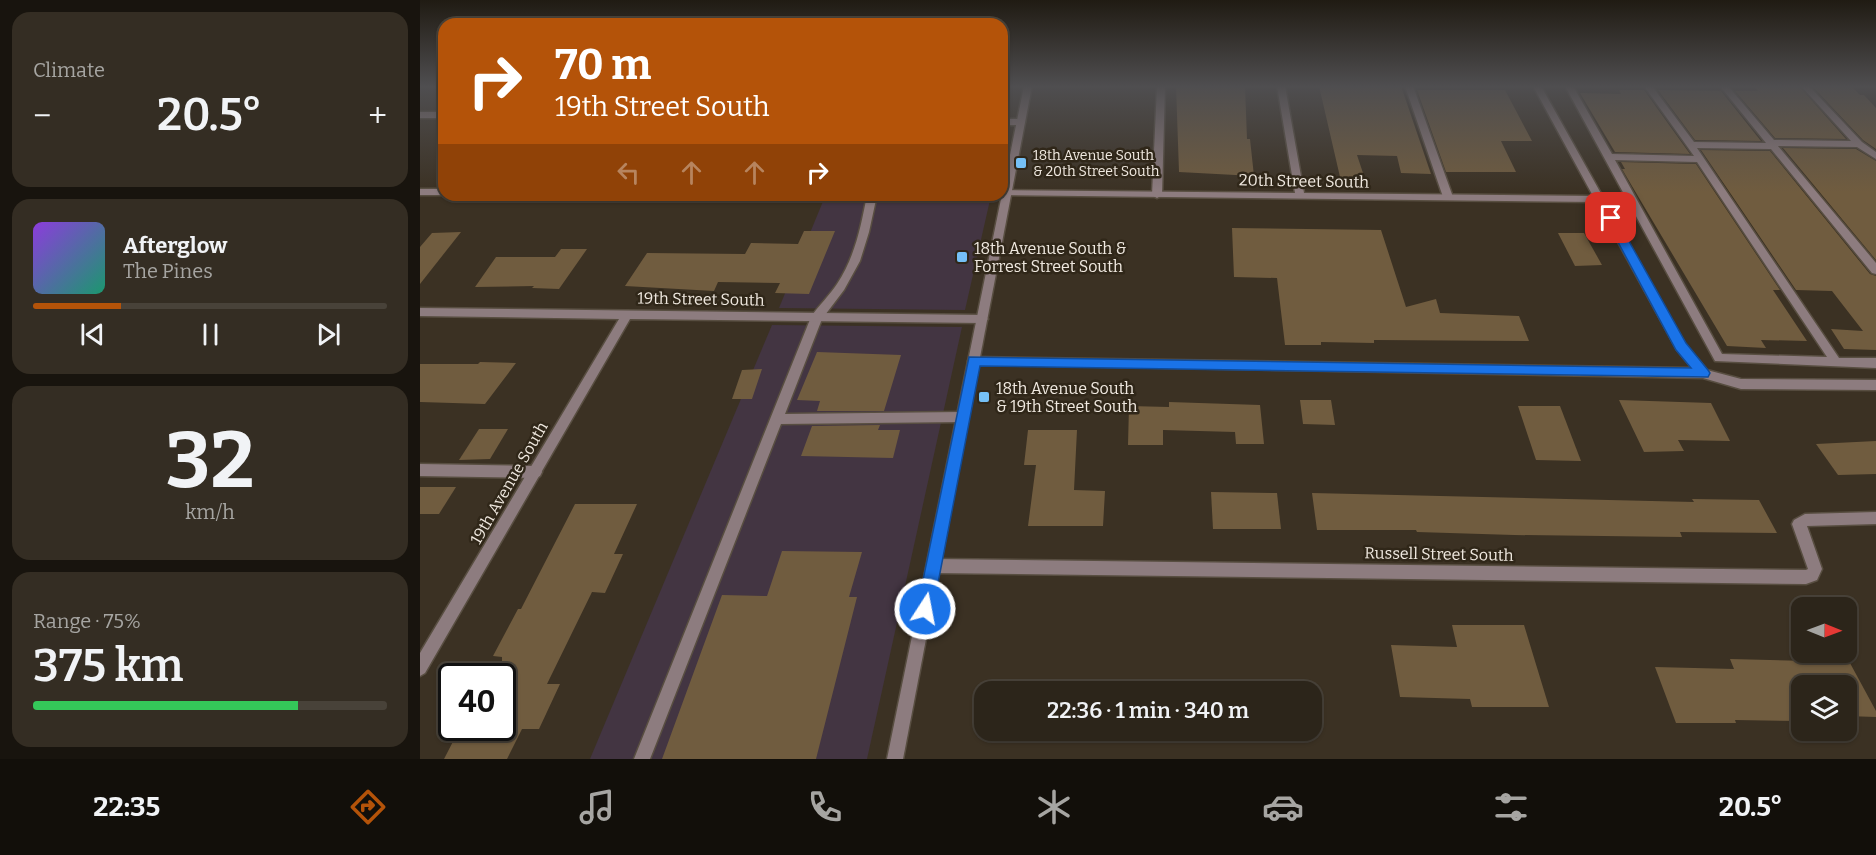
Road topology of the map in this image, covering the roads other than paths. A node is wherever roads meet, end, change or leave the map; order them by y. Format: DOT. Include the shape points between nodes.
graph roads {
  1 [pos="1160,121"];
  2 [pos="1287,121"];
  3 [pos="1421,121"];
  4 [pos="1557,121"];
  5 [pos="1589,121"];
  6 [pos="1674,121"];
  7 [pos="1754,121"];
  8 [pos="1838,121"];
  9 [pos="1008,122"];
  10 [pos="1021,122"];
  11 [pos="1773,144"];
  12 [pos="1859,144"];
  13 [pos="1691,145"];
  14 [pos="1876,156"];
  15 [pos="1609,157"];
  16 [pos="1700,159"];
  17 [pos="1008,180"];
  18 [pos="420,192"];
  19 [pos="438,192"];
  20 [pos="1008,193"];
  21 [pos="1157,195"];
  22 [pos="1300,196"];
  23 [pos="1448,198"];
  24 [pos="1601,199"];
  25 [pos="871,201"];
  26 [pos="1004,201"];
  27 [pos="1876,270"];
  28 [pos="420,312"];
  29 [pos="627,315"];
  30 [pos="817,317"];
  31 [pos="982,319"];
  32 [pos="974,361"];
  33 [pos="1836,362"];
  34 [pos="1876,363"];
  35 [pos="1703,373"];
  36 [pos="1876,385"];
  37 [pos="961,417"];
  38 [pos="777,419"];
  39 [pos="420,470"];
  40 [pos="535,472"];
  41 [pos="1876,518"];
  42 [pos="934,566"];
  43 [pos="420,668"];
  44 [pos="642,759"];
  45 [pos="895,759"];
  1 -- 21 [label="street"];
  2 -- 22 [label="street"];
  3 -- 23 [label="street"];
  4 -- 24 [label="street"];
  5 -- 15 [label="street"];
  6 -- 13 [label="street"];
  7 -- 11 [label="street"];
  8 -- 12 [label="street"];
  9 -- 10 [label="street"];
  10 -- 17 [label="street"];
  11 -- 12 [label="street"];
  11 -- 13 [label="street"];
  11 -- 27 [label="street"];
  12 -- 14 [label="street"];
  13 -- 16 [label="street"];
  15 -- 16 [label="street"];
  15 -- 33 [label="street" via="1719,358"];
  16 -- 33 [label="street"];
  18 -- 19 [label="street"];
  20 -- 21 [label="street, 20th Street South"];
  21 -- 22 [label="street, 20th Street South"];
  22 -- 23 [label="street, 20th Street South"];
  23 -- 24 [label="street, 20th Street South"];
  24 -- 35 [label="street" via="1681,347"];
  25 -- 30 [label="street" via="854,267"];
  26 -- 31 [label="street"];
  28 -- 29 [label="street, 19th Street South"];
  29 -- 30 [label="street, 19th Street South"];
  29 -- 40 [label="street, 19th Avenue South"];
  30 -- 31 [label="street, 19th Street South"];
  30 -- 38 [label="street"];
  31 -- 32 [label="street"];
  32 -- 35 [label="street"];
  32 -- 37 [label="street"];
  33 -- 34 [label="street"];
  35 -- 36 [label="street" via="1741,384"];
  37 -- 38 [label="street"];
  37 -- 42 [label="street"];
  38 -- 44 [label="street"];
  39 -- 40 [label="street"];
  40 -- 43 [label="street, 19th Avenue South"];
  41 -- 42 [label="street, Russell Street South" via="1805,520 1799,524 1815,569 1806,577"];
  42 -- 45 [label="street"];
}
